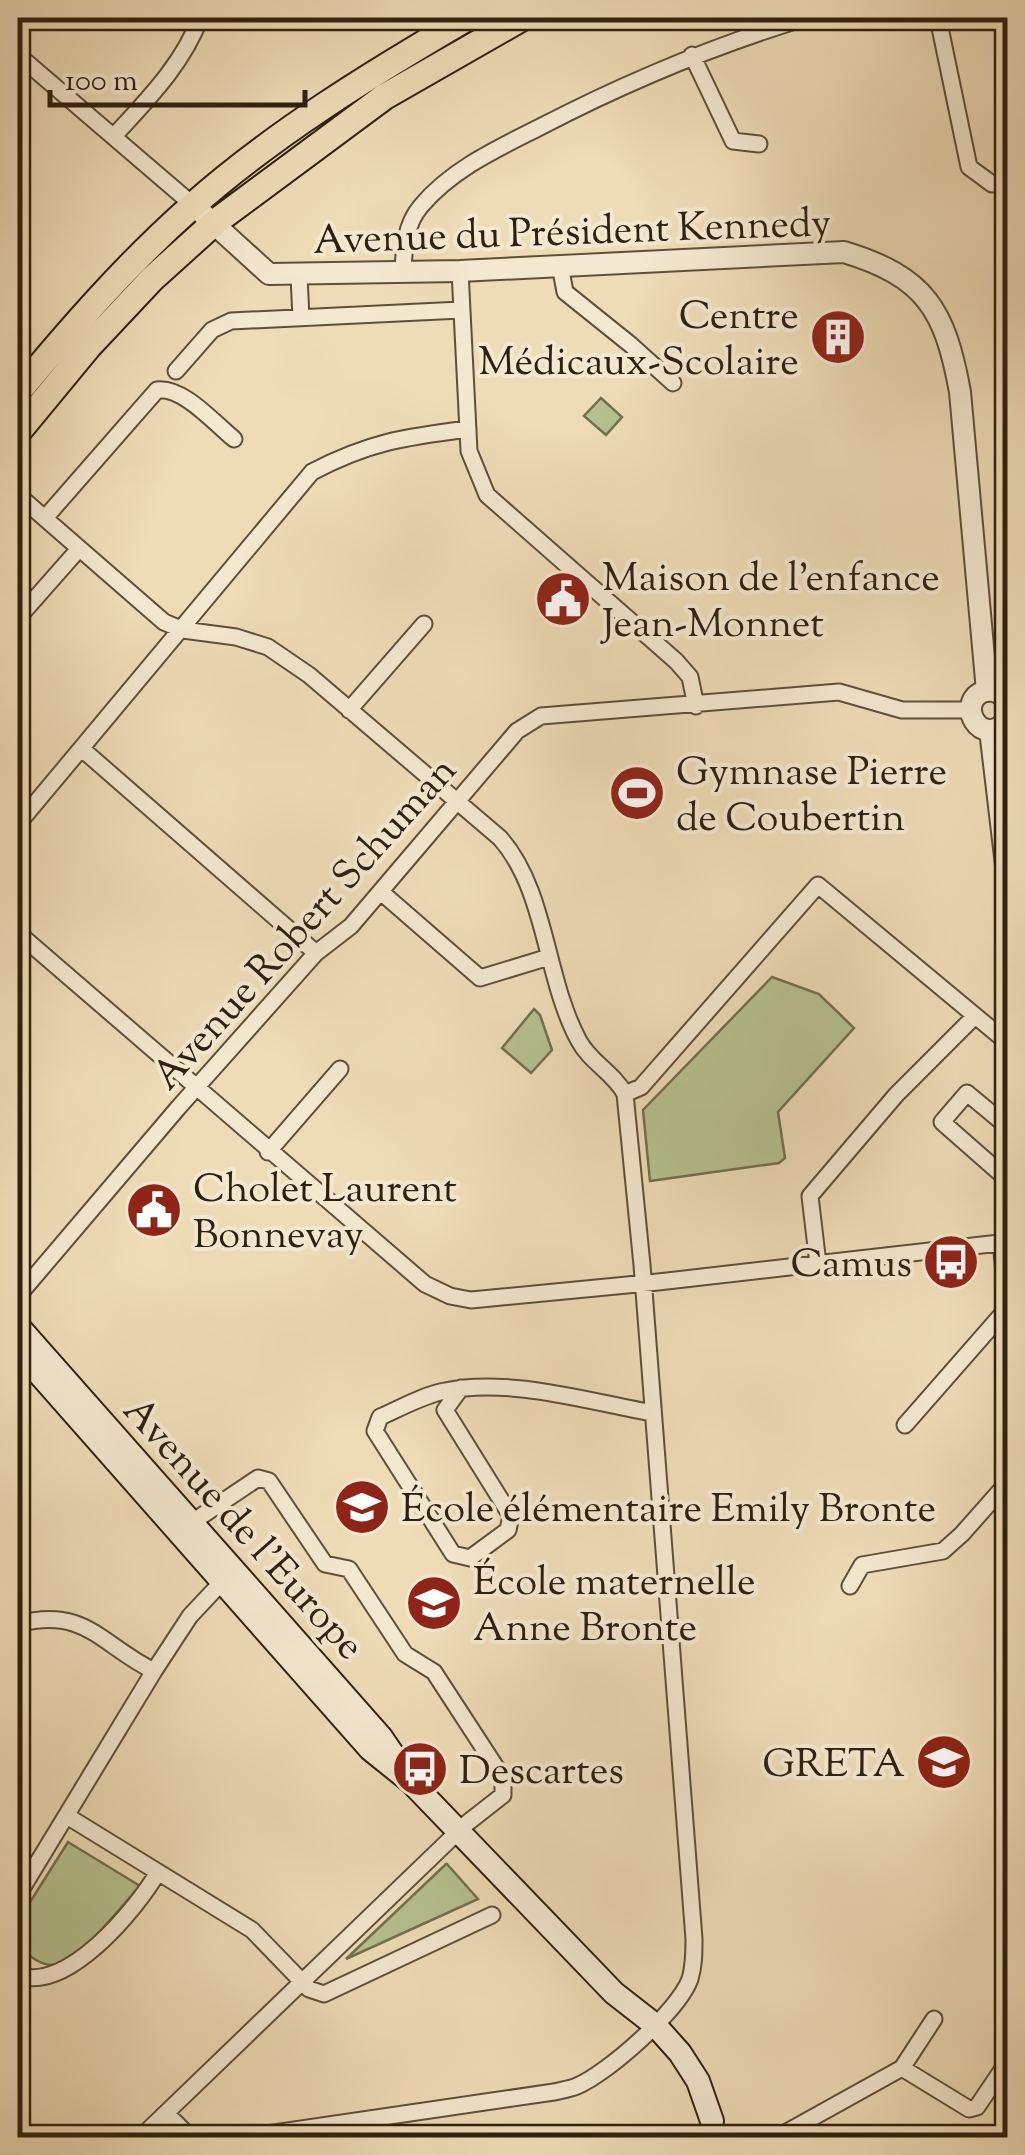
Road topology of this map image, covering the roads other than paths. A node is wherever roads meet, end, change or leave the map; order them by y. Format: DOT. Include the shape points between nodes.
graph roads {
  1 [pos="200,18"];
  2 [pos="467,18"];
  3 [pos="522,18"];
  4 [pos="805,18"];
  5 [pos="938,18"];
  6 [pos="18,55"];
  7 [pos="692,55"];
  8 [pos="114,136"];
  9 [pos="758,144"];
  10 [pos="992,184"];
  11 [pos="194,205"];
  12 [pos="214,223"];
  13 [pos="560,265"];
  14 [pos="403,271"];
  15 [pos="460,271"];
  16 [pos="299,276"];
  17 [pos="461,310"];
  18 [pos="301,318"];
  19 [pos="176,371"];
  20 [pos="673,383"];
  21 [pos="18,392"];
  22 [pos="468,429"];
  23 [pos="18,432"];
  24 [pos="234,439"];
  25 [pos="18,495"];
  26 [pos="45,518"];
  27 [pos="78,550"];
  28 [pos="18,618"];
  29 [pos="424,624"];
  30 [pos="183,630"];
  31 [pos="986,691"];
  32 [pos="1008,700"];
  33 [pos="696,706"];
  34 [pos="349,710"];
  35 [pos="971,710"];
  36 [pos="999,725"];
  37 [pos="82,749"];
  38 [pos="456,802"];
  39 [pos="18,824"];
  40 [pos="1008,882"];
  41 [pos="381,892"];
  42 [pos="18,933"];
  43 [pos="316,952"];
  44 [pos="548,957"];
  45 [pos="975,1016"];
  46 [pos="1008,1043"];
  47 [pos="340,1068"];
  48 [pos="195,1088"];
  49 [pos="625,1094"];
  50 [pos="1008,1127"];
  51 [pos="268,1152"];
  52 [pos="1008,1180"];
  53 [pos="1004,1243"];
  54 [pos="818,1264"];
  55 [pos="642,1284"];
  56 [pos="18,1296"];
  57 [pos="18,1326"];
  58 [pos="18,1350"];
  59 [pos="462,1388"];
  60 [pos="652,1413"];
  61 [pos="905,1426"];
  62 [pos="1008,1482"];
  63 [pos="191,1523"];
  64 [pos="221,1583"];
  65 [pos="850,1586"];
  66 [pos="18,1624"];
  67 [pos="154,1671"];
  68 [pos="411,1782"];
  69 [pos="67,1816"];
  70 [pos="458,1832"];
  71 [pos="158,1872"];
  72 [pos="18,1894"];
  73 [pos="492,1915"];
  74 [pos="18,1975"];
  75 [pos="302,1980"];
  76 [pos="934,2019"];
  77 [pos="651,2030"];
  78 [pos="1008,2061"];
  79 [pos="902,2068"];
  80 [pos="166,2112"];
  81 [pos="717,2129"];
  82 [pos="140,2138"];
  83 [pos="190,2138"];
  84 [pos="238,2138"];
  85 [pos="776,2138"];
  1 -- 8 [label="street" via="161,84"];
  2 -- 11 [label="main road" via="370,75"];
  3 -- 12 [label="main road" via="384,97"];
  4 -- 7 [label="street"];
  5 -- 10 [label="street" via="969,168"];
  6 -- 8 [label="street"];
  7 -- 9 [label="street" via="732,141"];
  7 -- 14 [label="street" via="484,155 444,183 418,209 407,232"];
  8 -- 11 [label="street"];
  11 -- 12 [label="street, Avenue du Président Kennedy"];
  11 -- 21 [label="main road" via="128,266"];
  12 -- 16 [label="street, Avenue du Président Kennedy" via="269,274"];
  12 -- 23 [label="main road" via="88,346"];
  13 -- 15 [label="street, Avenue du Président Kennedy"];
  13 -- 20 [label="street" via="565,292"];
  13 -- 31 [label="street, Avenue du Président Kennedy" via="844,252 911,282 935,311 960,392"];
  14 -- 15 [label="street, Avenue du Président Kennedy"];
  14 -- 16 [label="street, Avenue du Président Kennedy"];
  15 -- 17 [label="street"];
  16 -- 18 [label="street"];
  17 -- 18 [label="street"];
  17 -- 22 [label="street"];
  18 -- 19 [label="street" via="220,324"];
  22 -- 30 [label="street" via="366,446 312,472"];
  22 -- 33 [label="street" via="486,495 676,662 690,678"];
  24 -- 26 [label="street" via="182,397 157,390"];
  25 -- 26 [label="street"];
  26 -- 27 [label="street"];
  27 -- 28 [label="street"];
  27 -- 30 [label="street" via="164,622"];
  29 -- 34 [label="street"];
  30 -- 34 [label="street" via="268,647"];
  30 -- 37 [label="street"];
  31 -- 32 [label="street"];
  31 -- 35 [label="street"];
  33 -- 35 [label="street, Avenue Robert Schuman" via="839,692 902,710"];
  33 -- 38 [label="street, Avenue Robert Schuman" via="541,716 516,731"];
  34 -- 38 [label="street"];
  35 -- 36 [label="street" via="978,726"];
  36 -- 40 [label="street"];
  37 -- 39 [label="street"];
  37 -- 43 [label="street"];
  38 -- 41 [label="street, Avenue Robert Schuman"];
  38 -- 44 [label="street" via="514,854"];
  41 -- 43 [label="street, Avenue Robert Schuman"];
  41 -- 44 [label="street" via="480,978"];
  42 -- 48 [label="street"];
  43 -- 48 [label="street, Avenue Robert Schuman"];
  44 -- 49 [label="street" via="581,1046"];
  45 -- 46 [label="street"];
  45 -- 49 [label="street" via="818,885 641,1087"];
  45 -- 54 [label="street" via="810,1196"];
  47 -- 51 [label="street"];
  48 -- 51 [label="street"];
  48 -- 56 [label="street, Avenue Robert Schuman"];
  49 -- 55 [label="street"];
  50 -- 52 [label="street" via="967,1094 942,1122"];
  51 -- 55 [label="street" via="424,1284 450,1296 471,1300"];
  53 -- 54 [label="street"];
  53 -- 61 [label="street" via="1004,1312"];
  54 -- 55 [label="street"];
  55 -- 60 [label="street"];
  57 -- 63 [label="main road, Avenue de l’Europe"];
  58 -- 64 [label="main road, Avenue de l’Europe"];
  59 -- 59 [label="street" via="380,1417 375,1431 454,1554 470,1558 508,1530 511,1516 445,1410"];
  59 -- 60 [label="street" via="520,1390"];
  60 -- 77 [label="street" via="694,1940 689,1982"];
  62 -- 65 [label="street" via="942,1551 862,1565"];
  63 -- 68 [label="main road, Avenue de l’Europe" via="381,1737"];
  63 -- 70 [label="street" via="258,1478 269,1482 326,1564 349,1570 405,1654 434,1672 503,1778 503,1796"];
  64 -- 67 [label="street"];
  64 -- 68 [label="main road, Avenue de l’Europe" via="370,1749"];
  66 -- 67 [label="street" via="64,1619"];
  67 -- 69 [label="street"];
  68 -- 70 [label="main road, Avenue de l’Europe"];
  69 -- 71 [label="street"];
  69 -- 72 [label="street"];
  70 -- 75 [label="street"];
  70 -- 77 [label="main road, Avenue de l’Europe"];
  71 -- 74 [label="street" via="76,1962 48,1978"];
  71 -- 75 [label="street" via="252,1930"];
  73 -- 75 [label="street" via="324,1994"];
  75 -- 80 [label="street"];
  76 -- 79 [label="street"];
  77 -- 81 [label="main road, Avenue de l’Europe"];
  77 -- 84 [label="street" via="577,2086"];
  78 -- 79 [label="street" via="969,2110"];
  79 -- 85 [label="street"];
  80 -- 82 [label="street"];
  80 -- 83 [label="street"];
}
